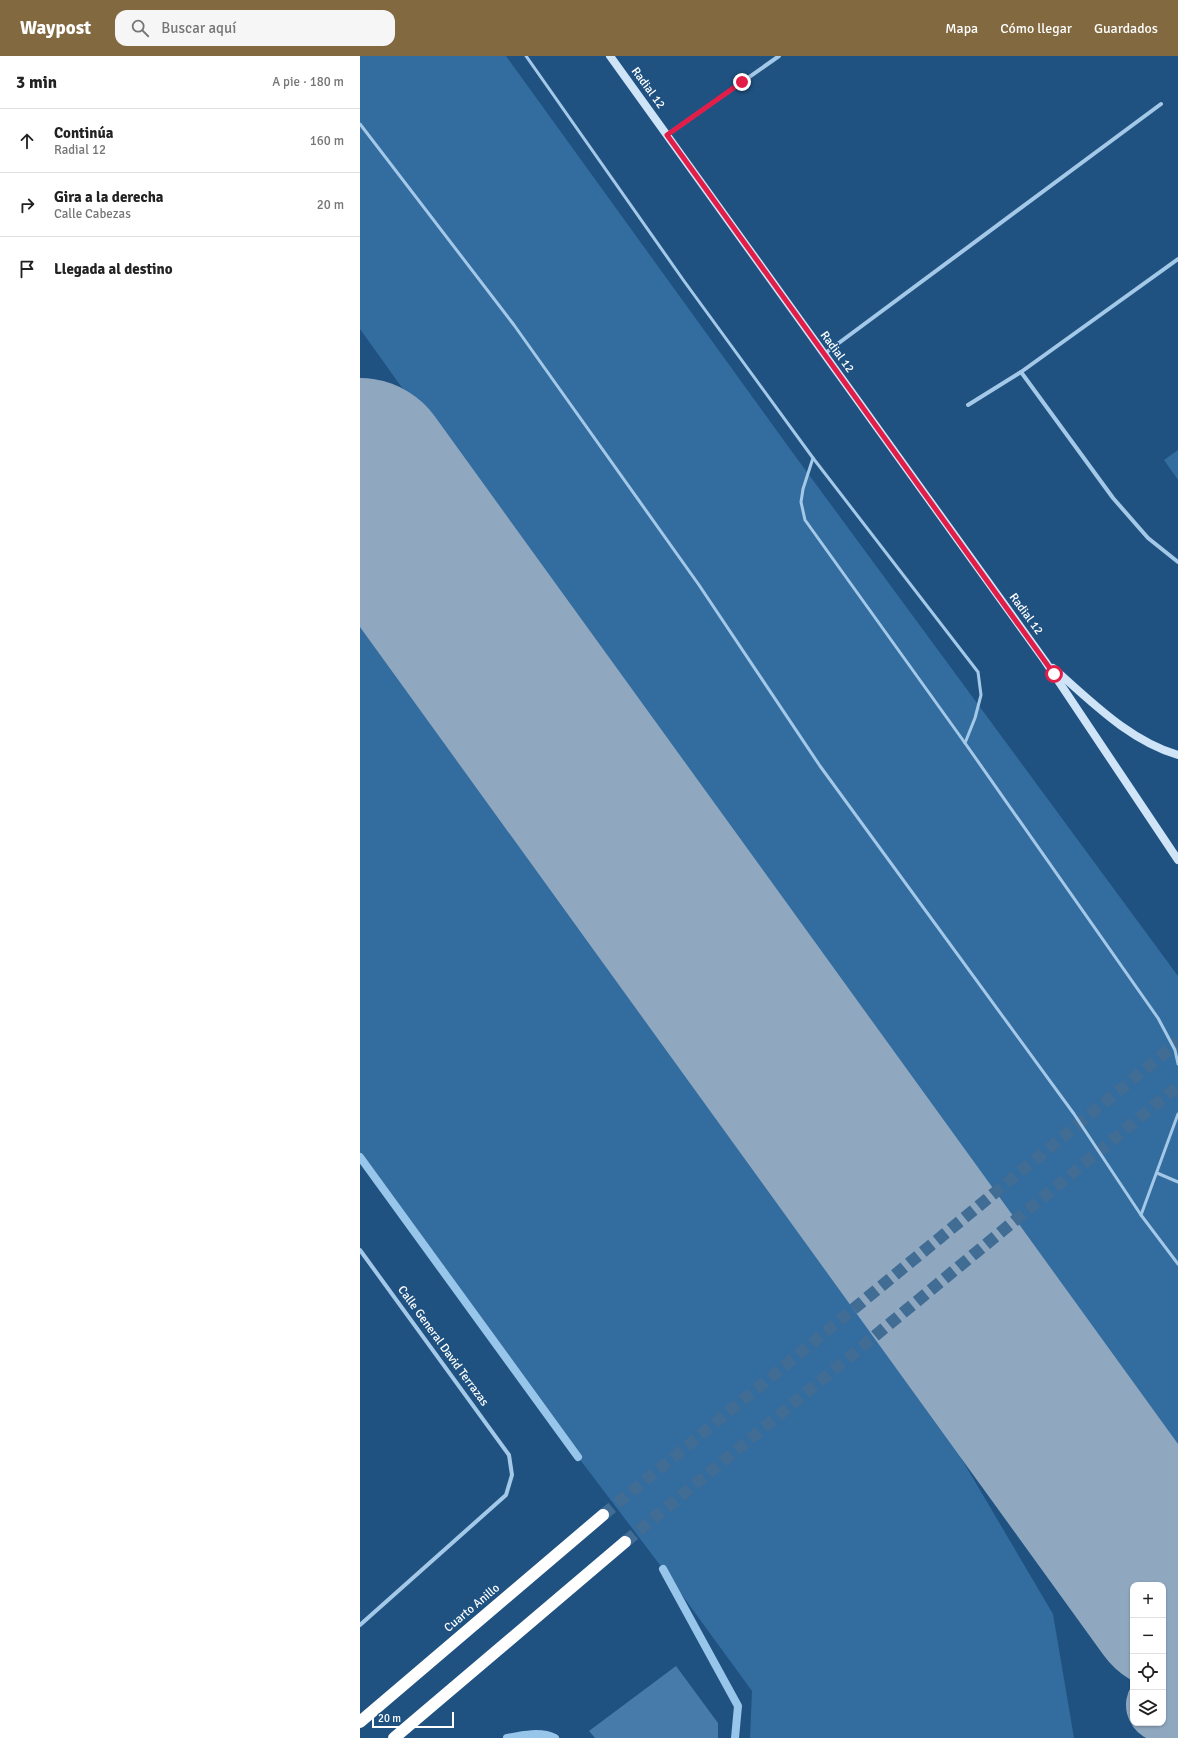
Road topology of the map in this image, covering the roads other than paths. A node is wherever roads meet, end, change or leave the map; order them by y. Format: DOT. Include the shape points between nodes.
graph roads {
  1 [pos="526,56"];
  2 [pos="610,56"];
  3 [pos="779,56"];
  4 [pos="1161,104"];
  5 [pos="360,124"];
  6 [pos="667,135"];
  7 [pos="1178,259"];
  8 [pos="824,354"];
  9 [pos="1021,372"];
  10 [pos="968,405"];
  11 [pos="813,458"];
  12 [pos="1178,562"];
  13 [pos="1045,661"];
  14 [pos="965,743"];
  15 [pos="1178,755"];
  16 [pos="1178,860"];
  17 [pos="1178,1064"];
  18 [pos="1178,1114"];
  19 [pos="1157,1173"];
  20 [pos="1178,1182"];
  21 [pos="1141,1215"];
  22 [pos="360,1250"];
  23 [pos="1178,1264"];
  24 [pos="603,1515"];
  25 [pos="625,1542"];
  26 [pos="360,1625"];
  27 [pos="360,1722"];
  28 [pos="394,1738"];
  1 -- 11 [label="lane" via="684,281"];
  2 -- 6 [label="street, Radial 12"];
  3 -- 6 [label="street"];
  4 -- 8 [label="street"];
  5 -- 21 [label="lane" via="514,325 699,585 820,766 1074,1114"];
  6 -- 8 [label="street, Radial 12"];
  7 -- 9 [label="street"];
  8 -- 13 [label="street, Radial 12"];
  9 -- 10 [label="street"];
  9 -- 12 [label="street" via="1113,498 1148,538"];
  11 -- 14 [label="lane" via="801,502 805,520"];
  11 -- 14 [label="lane" via="978,672 981,695 976,718"];
  13 -- 15 [label="street, Radial 12" via="1117,723 1161,750"];
  13 -- 16 [label="street, Radial 12"];
  14 -- 17 [label="lane" via="1158,1018 1176,1050"];
  18 -- 19 [label="lane"];
  19 -- 20 [label="lane"];
  19 -- 21 [label="lane"];
  21 -- 23 [label="lane"];
  22 -- 26 [label="street, Calle General David Terrazas" via="509,1455 512,1475 506,1495"];
  24 -- 27 [label="highway, Cuarto Anillo"];
  25 -- 28 [label="highway"];
}
